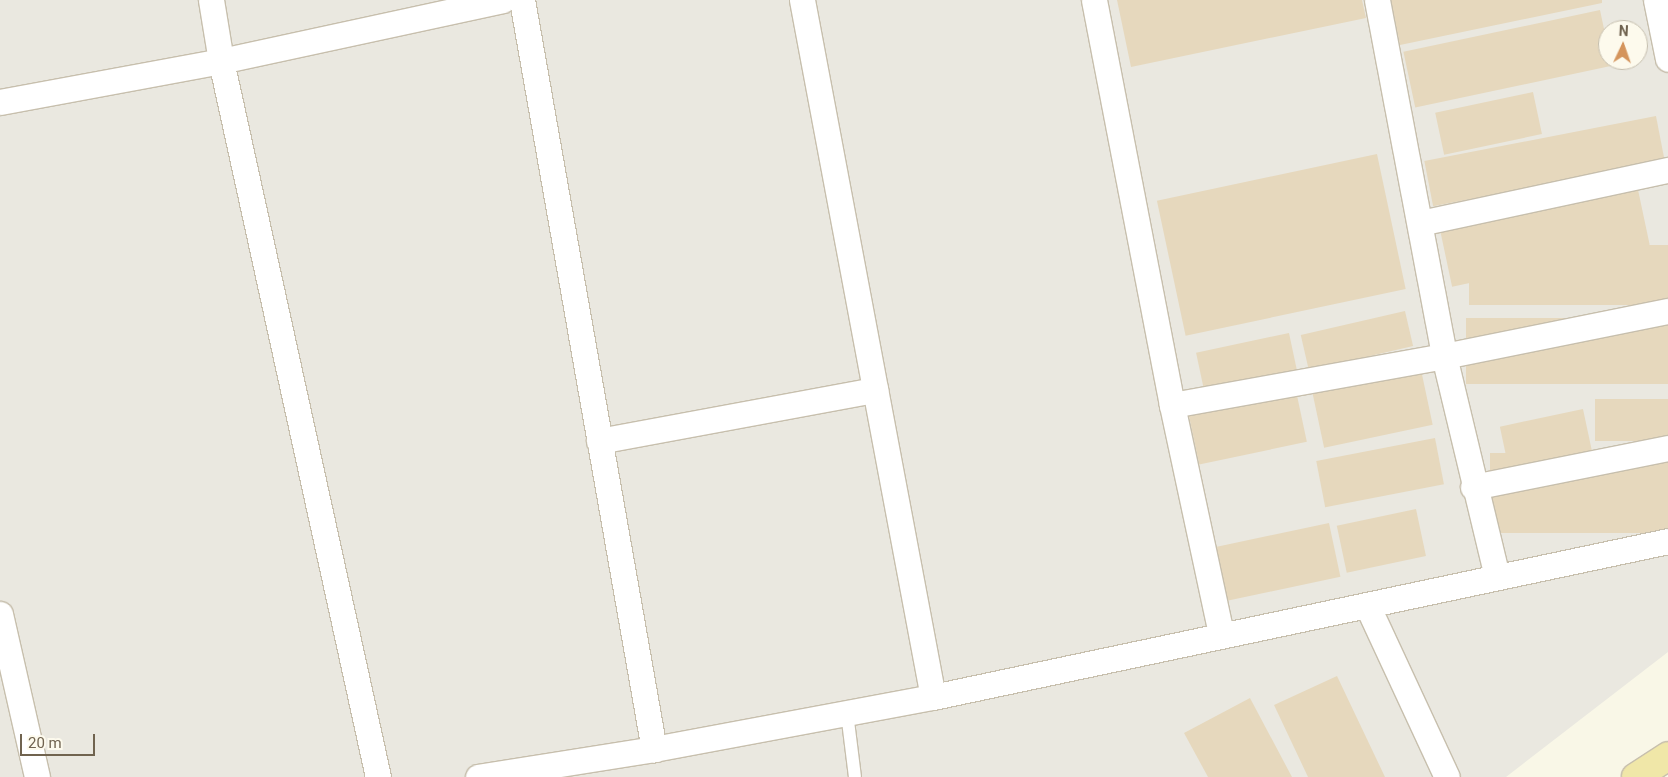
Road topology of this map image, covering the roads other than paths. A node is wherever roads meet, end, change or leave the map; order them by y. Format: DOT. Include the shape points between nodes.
graph roads {
  1 [pos="211,0"];
  2 [pos="502,0"];
  3 [pos="522,0"];
  4 [pos="802,0"];
  5 [pos="1094,0"];
  6 [pos="1377,0"];
  7 [pos="1656,0"];
  8 [pos="1668,59"];
  9 [pos="221,60"];
  10 [pos="0,102"];
  11 [pos="1668,170"];
  12 [pos="1420,223"];
  13 [pos="1668,311"];
  14 [pos="1444,356"];
  15 [pos="875,390"];
  16 [pos="1172,405"];
  17 [pos="599,441"];
  18 [pos="1668,448"];
  19 [pos="1472,486"];
  20 [pos="1668,540"];
  21 [pos="1497,576"];
  22 [pos="1368,607"];
  23 [pos="0,614"];
  24 [pos="1220,634"];
  25 [pos="933,697"];
  26 [pos="847,713"];
  27 [pos="654,749"];
  28 [pos="1668,756"];
  29 [pos="37,777"];
  30 [pos="378,777"];
  31 [pos="478,777"];
  32 [pos="855,777"];
  33 [pos="1447,777"];
  34 [pos="1636,777"];
  1 -- 9 [label="street"];
  2 -- 9 [label="street"];
  3 -- 17 [label="street"];
  4 -- 15 [label="street"];
  5 -- 16 [label="street"];
  6 -- 12 [label="street"];
  7 -- 8 [label="street"];
  9 -- 10 [label="street"];
  9 -- 30 [label="street"];
  11 -- 12 [label="street"];
  12 -- 14 [label="street"];
  13 -- 14 [label="street"];
  14 -- 16 [label="street"];
  14 -- 19 [label="street"];
  15 -- 17 [label="street"];
  15 -- 25 [label="street"];
  16 -- 24 [label="street"];
  17 -- 27 [label="street"];
  18 -- 19 [label="street"];
  19 -- 21 [label="street"];
  20 -- 21 [label="street"];
  21 -- 22 [label="street"];
  22 -- 24 [label="street"];
  22 -- 33 [label="street"];
  23 -- 29 [label="street"];
  24 -- 25 [label="street"];
  25 -- 26 [label="street"];
  26 -- 27 [label="street"];
  26 -- 32 [label="lane"];
  27 -- 31 [label="street"];
  28 -- 34 [label="main road"];
}
